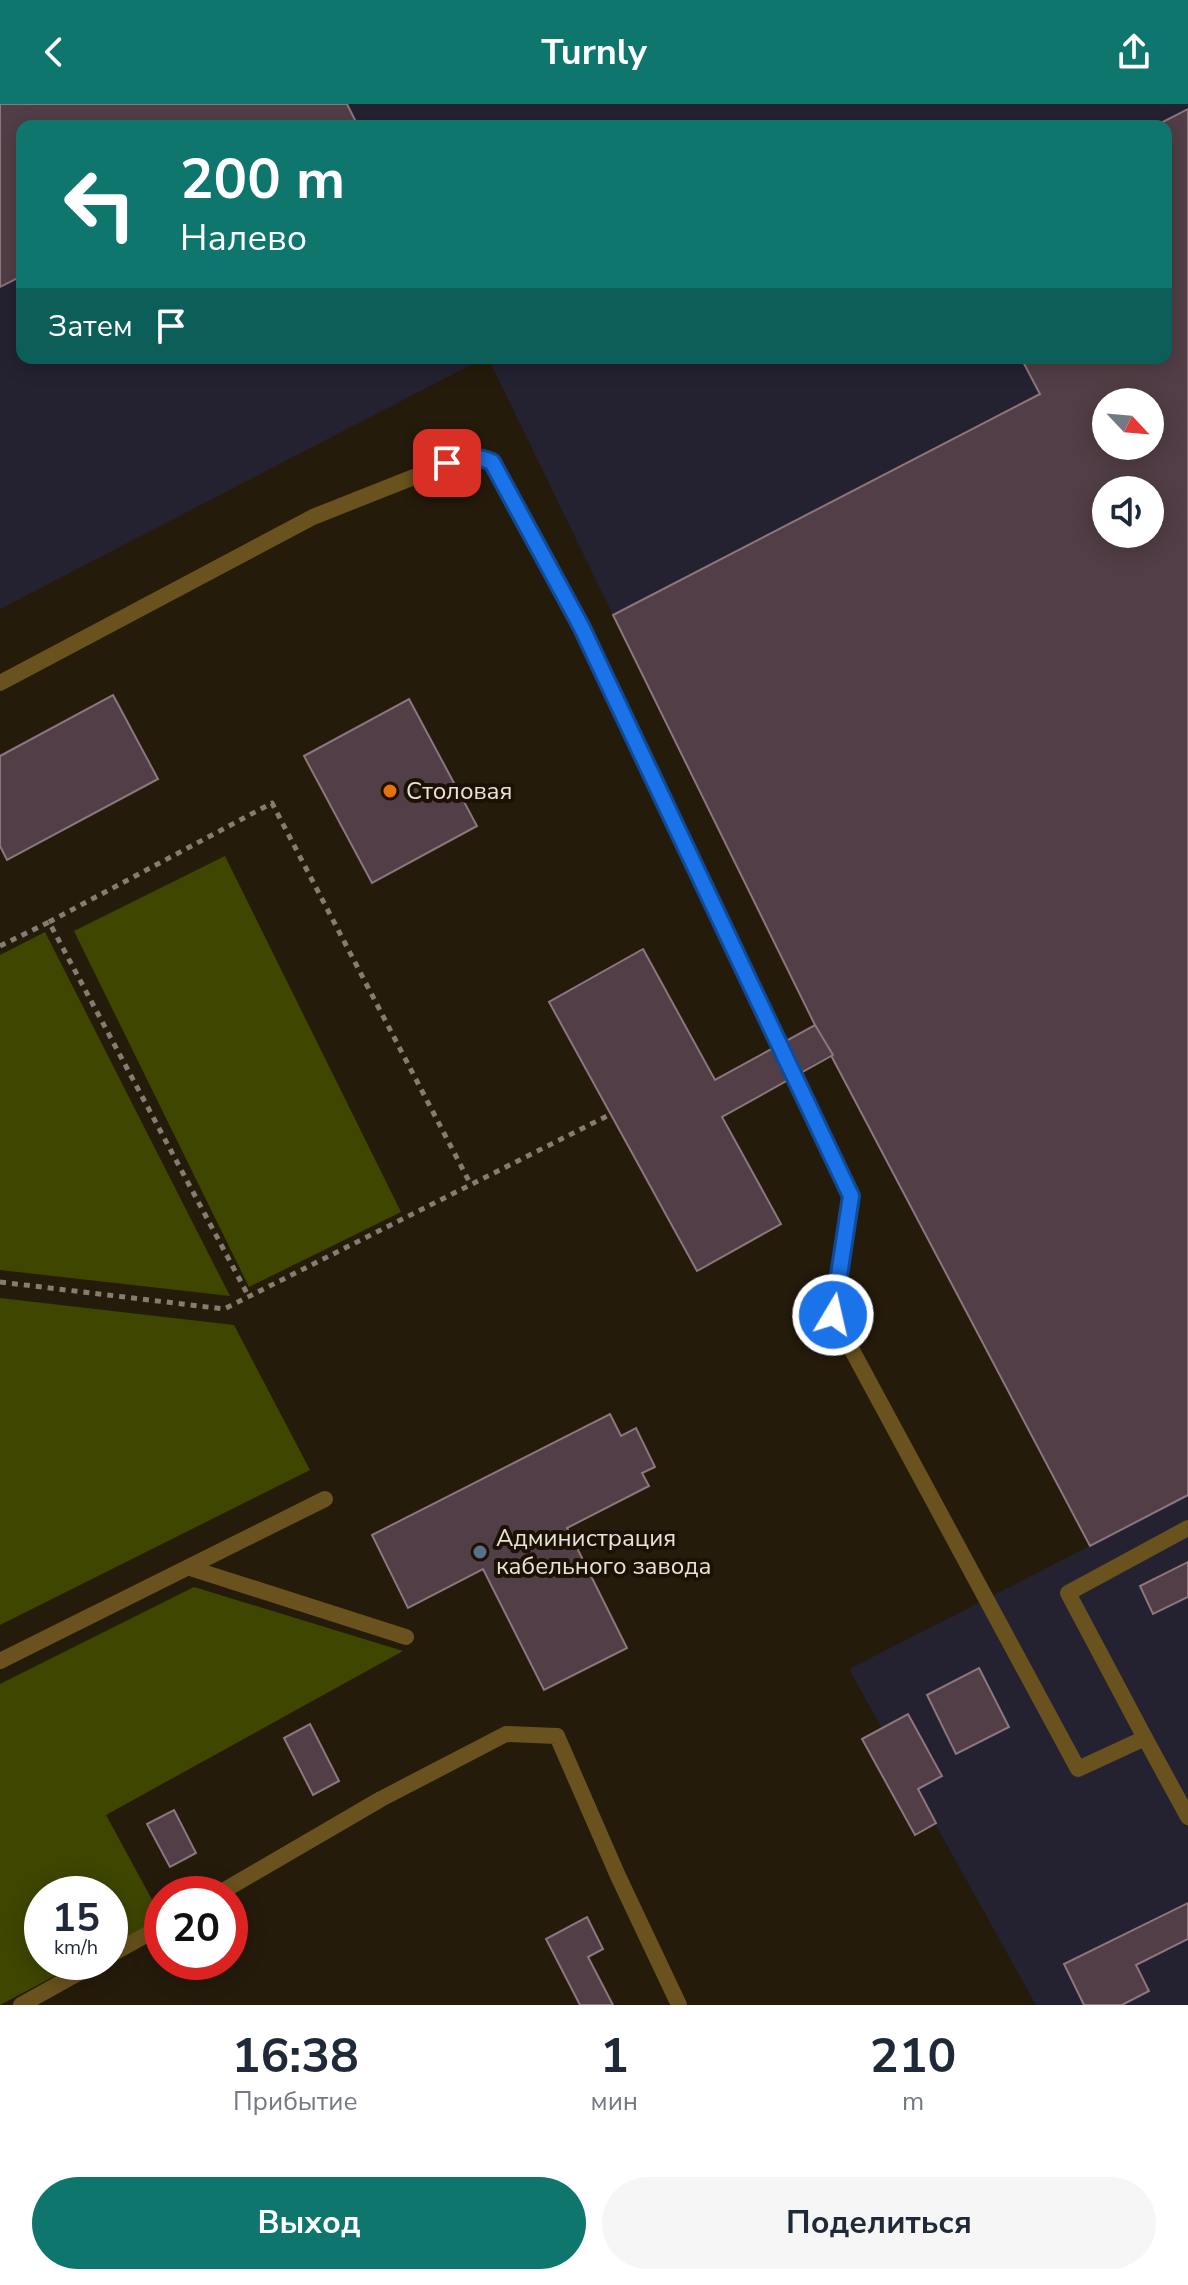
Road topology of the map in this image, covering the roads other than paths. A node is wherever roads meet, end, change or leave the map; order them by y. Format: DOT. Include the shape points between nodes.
graph roads {
  1 [pos="0,683"];
  2 [pos="325,1499"];
  3 [pos="1188,1528"];
  4 [pos="190,1568"];
  5 [pos="406,1637"];
  6 [pos="0,1661"];
  7 [pos="1145,1738"];
  8 [pos="1188,1817"];
  9 [pos="248,1877"];
  10 [pos="66,1980"];
  11 [pos="21,2005"];
  12 [pos="679,2005"];
  1 -- 7 [label="lane" via="313,517 462,458 492,462 581,626 851,1196 833,1315 1078,1769"];
  2 -- 4 [label="lane"];
  3 -- 7 [label="lane" via="1068,1593"];
  4 -- 5 [label="lane"];
  4 -- 6 [label="lane"];
  7 -- 8 [label="lane"];
  9 -- 12 [label="lane" via="506,1734 557,1736"];
  10 -- 11 [label="lane"];
}
